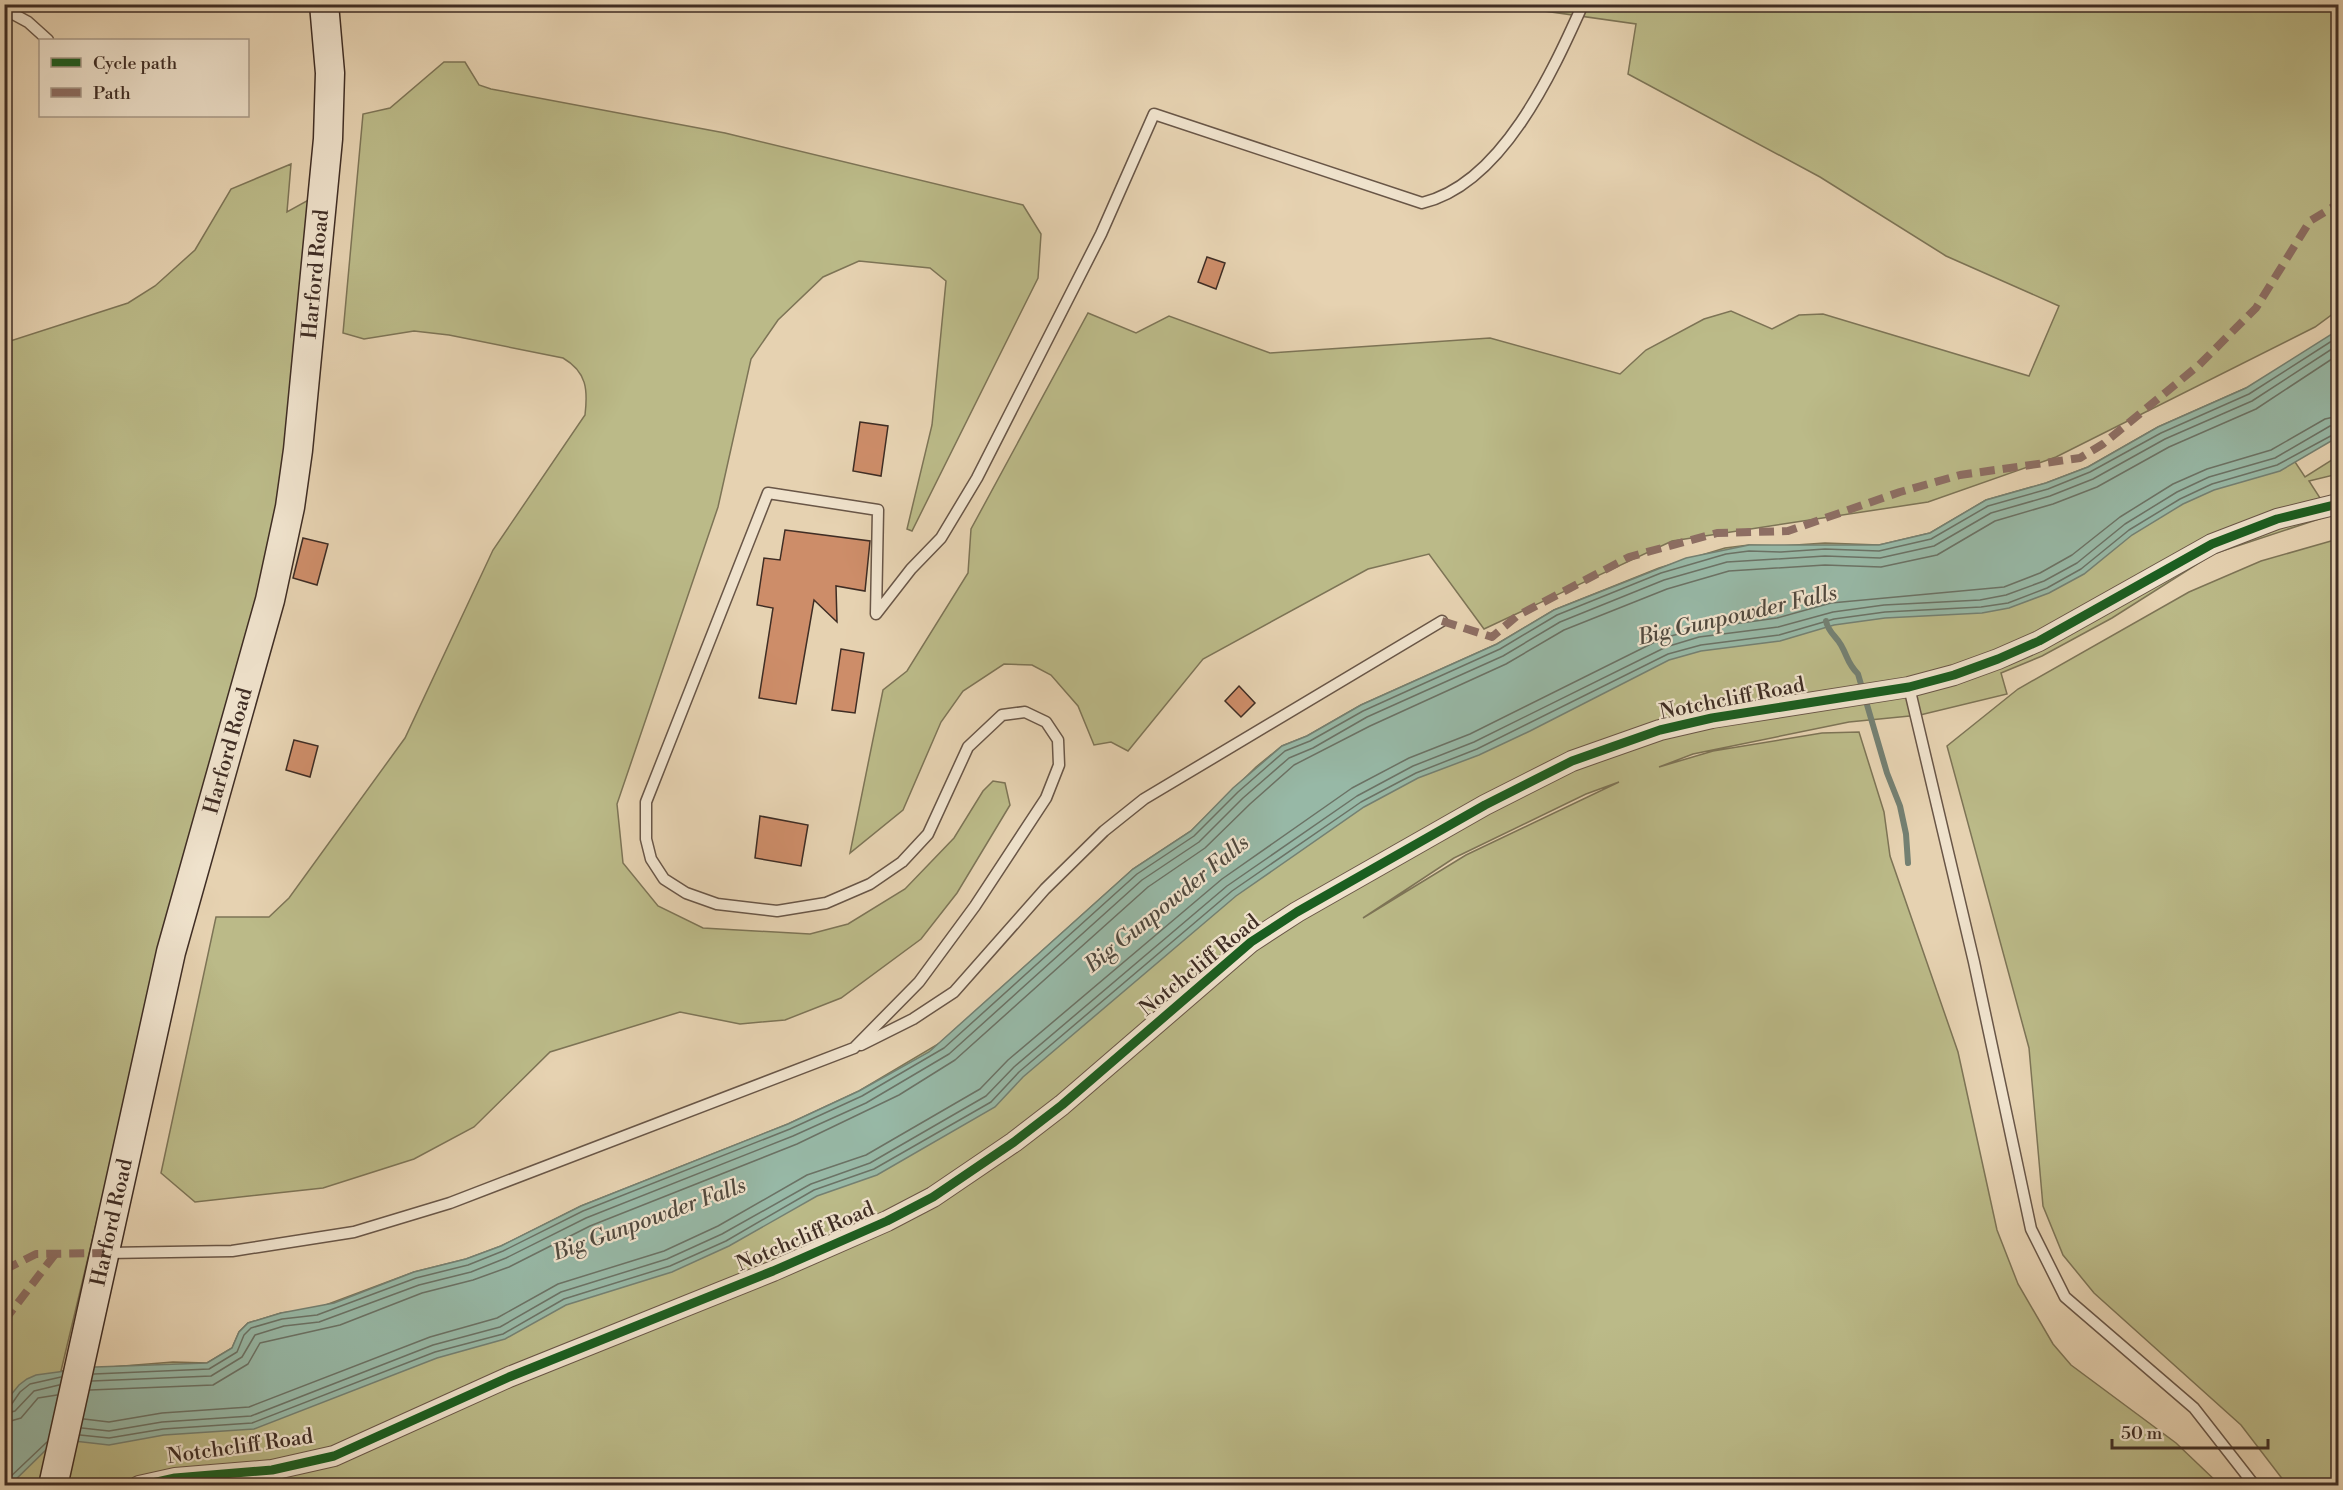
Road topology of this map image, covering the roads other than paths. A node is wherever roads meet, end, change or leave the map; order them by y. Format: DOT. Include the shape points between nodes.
graph roads {
  1 [pos="324,4"];
  2 [pos="1583,4"];
  3 [pos="4,9"];
  4 [pos="47,39"];
  5 [pos="2338,504"];
  6 [pos="1442,621"];
  7 [pos="1909,687"];
  8 [pos="854,1048"];
  9 [pos="104,1253"];
  10 [pos="54,1479"];
  11 [pos="139,1485"];
  12 [pos="2255,1485"];
  1 -- 9 [label="main road, Harford Road" via="330,73 328,139 290,507 270,600 171,952"];
  2 -- 8 [label="lane" via="1539,92 1504,146 1483,168 1441,199 1422,203 1154,114 1101,234 977,478 941,538 911,568 876,614 878,510 768,493 646,802 646,839 651,859 664,879 686,893 717,904 777,911 826,903 870,884 902,862 928,834 968,747 1002,715 1025,712 1046,722 1058,740 1059,765 1046,798 975,906 919,981"];
  3 -- 4 [label="lane" via="28,22"];
  5 -- 7 [label="street, Notchcliff Road" via="2277,519 2212,544 2018,650 1954,675"];
  6 -- 8 [label="lane" via="1144,799 1104,831 1046,889 954,992 913,1019"];
  7 -- 11 [label="street, Notchcliff Road" via="1712,718 1660,730 1572,761 1485,805 1251,942 1014,1142 933,1197 887,1221 509,1377 334,1456 272,1470"];
  7 -- 12 [label="lane" via="1974,962 2031,1229 2065,1297 2194,1407"];
  8 -- 9 [label="lane" via="450,1203 354,1232 232,1251"];
  9 -- 10 [label="main road, Harford Road"];
}
